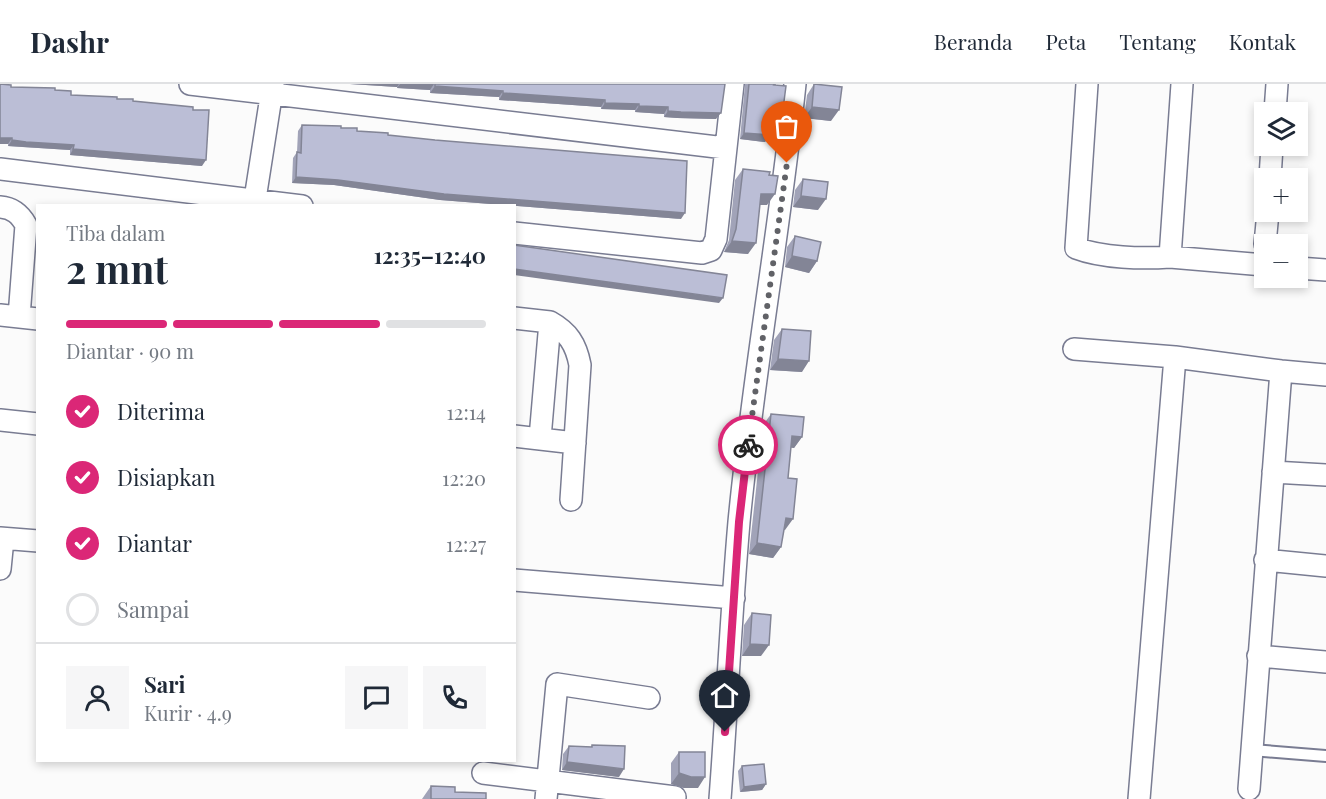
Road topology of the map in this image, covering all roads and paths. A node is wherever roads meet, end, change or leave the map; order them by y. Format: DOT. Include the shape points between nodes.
graph roads {
  1 [pos="190,84"];
  2 [pos="733,84"];
  3 [pos="795,84"];
  4 [pos="1087,84"];
  5 [pos="1182,84"];
  6 [pos="1277,84"];
  7 [pos="272,89"];
  8 [pos="1276,102"];
  9 [pos="725,148"];
  10 [pos="0,169"];
  11 [pos="255,199"];
  12 [pos="289,204"];
  13 [pos="0,207"];
  14 [pos="516,233"];
  15 [pos="1170,256"];
  16 [pos="1254,264"];
  17 [pos="1308,269"];
  18 [pos="1326,270"];
  19 [pos="19,317"];
  20 [pos="516,318"];
  21 [pos="550,322"];
  22 [pos="1074,349"];
  23 [pos="1175,357"];
  24 [pos="1281,371"];
  25 [pos="1326,375"];
  26 [pos="0,420"];
  27 [pos="36,424"];
  28 [pos="516,436"];
  29 [pos="540,438"];
  30 [pos="574,443"];
  31 [pos="1273,472"];
  32 [pos="1326,475"];
  33 [pos="571,500"];
  34 [pos="1,538"];
  35 [pos="36,541"];
  36 [pos="1265,560"];
  37 [pos="1326,566"];
  38 [pos="0,569"];
  39 [pos="516,580"];
  40 [pos="734,598"];
  41 [pos="1258,657"];
  42 [pos="1326,662"];
  43 [pos="649,698"];
  44 [pos="1252,750"];
  45 [pos="1326,756"];
  46 [pos="483,773"];
  47 [pos="1249,789"];
  48 [pos="547,790"];
  49 [pos="675,797"];
  50 [pos="720,799"];
  51 [pos="1140,799"];
  1 -- 7 [label="street"];
  2 -- 9 [label="street"];
  3 -- 40 [label="street" via="747,449"];
  4 -- 15 [label="street" via="1076,248 1090,254"];
  5 -- 15 [label="street"];
  6 -- 8 [label="street"];
  7 -- 9 [label="street"];
  7 -- 11 [label="street"];
  9 -- 14 [label="street" via="716,239 711,250 702,254"];
  10 -- 11 [label="street"];
  11 -- 12 [label="street"];
  13 -- 19 [label="street" via="21,214 26,225"];
  15 -- 16 [label="street"];
  17 -- 18 [label="street"];
  20 -- 21 [label="street"];
  21 -- 29 [label="street"];
  21 -- 30 [label="street" via="561,328 577,348 580,364"];
  22 -- 23 [label="street"];
  23 -- 24 [label="street"];
  23 -- 51 [label="street"];
  24 -- 25 [label="street"];
  24 -- 31 [label="street"];
  26 -- 27 [label="street"];
  28 -- 29 [label="street"];
  29 -- 30 [label="street"];
  30 -- 33 [label="street"];
  31 -- 32 [label="street"];
  31 -- 36 [label="street"];
  34 -- 35 [label="street"];
  34 -- 38 [label="street"];
  36 -- 37 [label="street"];
  36 -- 41 [label="street"];
  39 -- 40 [label="street"];
  40 -- 50 [label="street"];
  41 -- 42 [label="street"];
  41 -- 44 [label="street"];
  43 -- 48 [label="street" via="557,684"];
  44 -- 45 [label="lane"];
  44 -- 47 [label="street"];
  46 -- 48 [label="street"];
  48 -- 49 [label="street"];
}
